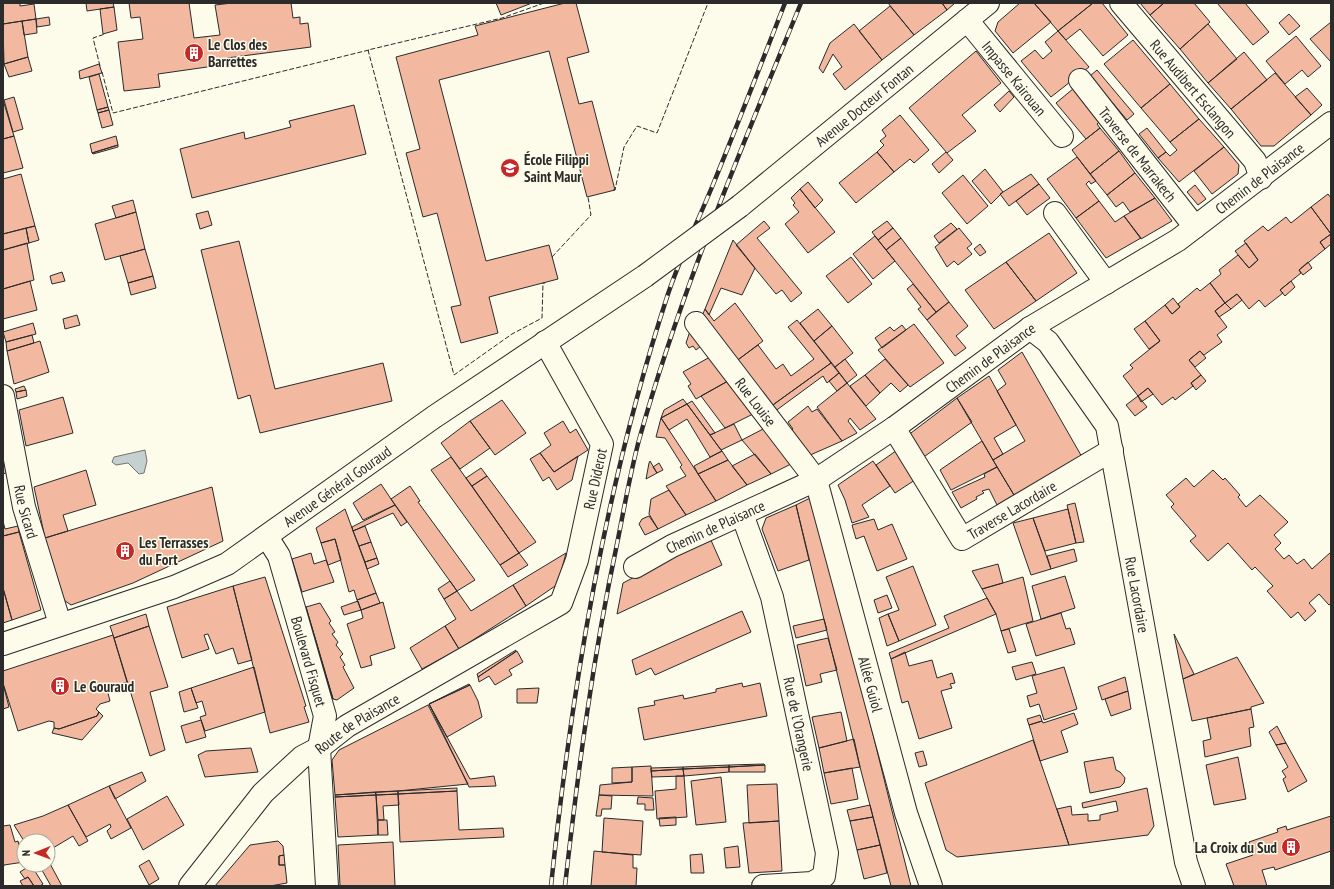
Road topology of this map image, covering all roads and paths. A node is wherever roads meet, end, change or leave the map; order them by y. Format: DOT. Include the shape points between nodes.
graph roads {
  1 [pos="988,3"];
  2 [pos="1121,3"];
  3 [pos="968,20"];
  4 [pos="1080,80"];
  5 [pos="1331,123"];
  6 [pos="1062,136"];
  7 [pos="1261,178"];
  8 [pos="1055,213"];
  9 [pos="1195,227"];
  10 [pos="645,276"];
  11 [pos="1106,283"];
  12 [pos="696,323"];
  13 [pos="1030,328"];
  14 [pos="545,342"];
  15 [pos="3,396"];
  16 [pos="894,428"];
  17 [pos="1112,450"];
  18 [pos="816,480"];
  19 [pos="742,514"];
  20 [pos="267,536"];
  21 [pos="635,567"];
  22 [pos="561,603"];
  23 [pos="60,624"];
  24 [pos="3,644"];
  25 [pos="319,748"];
  26 [pos="190,886"];
  27 [pos="327,886"];
  28 [pos="763,886"];
  29 [pos="931,886"];
  30 [pos="1194,886"];
  1 -- 3 [label="street, Avenue Docteur Fontan"];
  2 -- 7 [label="street, Rue Audibert Esclangon" via="1255,162"];
  3 -- 6 [label="street, Impasse Kairouan"];
  3 -- 10 [label="street, Avenue Docteur Fontan, bridge" via="740,206"];
  4 -- 9 [label="street, Traverse de Marrakech"];
  5 -- 7 [label="street, Chemin de Plaisance"];
  7 -- 9 [label="street, Chemin de Plaisance"];
  8 -- 11 [label="street"];
  9 -- 11 [label="street, Chemin de Plaisance"];
  10 -- 14 [label="street, Avenue Général Gouraud"];
  11 -- 13 [label="street, Chemin de Plaisance"];
  12 -- 18 [label="street, Rue Louise"];
  13 -- 16 [label="street, Chemin de Plaisance"];
  13 -- 17 [label="street, Rue Lacordaire" via="1048,342 1107,426"];
  14 -- 20 [label="street, Avenue Général Gouraud" via="434,417"];
  14 -- 22 [label="street, Rue Diderot" via="602,444 577,560"];
  15 -- 23 [label="street, Rue Sicard" via="24,507"];
  16 -- 17 [label="street, Traverse Lacordaire" via="962,539"];
  16 -- 18 [label="street, Chemin de Plaisance"];
  17 -- 30 [label="street, Rue Lacordaire" via="1186,862"];
  18 -- 19 [label="street, Chemin de Plaisance"];
  18 -- 29 [label="street, Allée Guiol" via="906,813"];
  19 -- 21 [label="street, Chemin de Plaisance" via="672,546"];
  19 -- 28 [label="street, Rue de l'Orangerie" via="772,597 827,853 824,876 812,883"];
  20 -- 23 [label="street, Avenue Général Gouraud" via="227,564 174,587"];
  20 -- 25 [label="street, Boulevard Fisquet" via="279,556 325,716"];
  22 -- 25 [label="street, Route de Plaisance" via="347,726"];
  23 -- 24 [label="street, Avenue Général Gouraud"];
  25 -- 26 [label="street, Route de Plaisance" via="302,757 263,793"];
  25 -- 27 [label="street, Boulevard Fisquet"];
}
